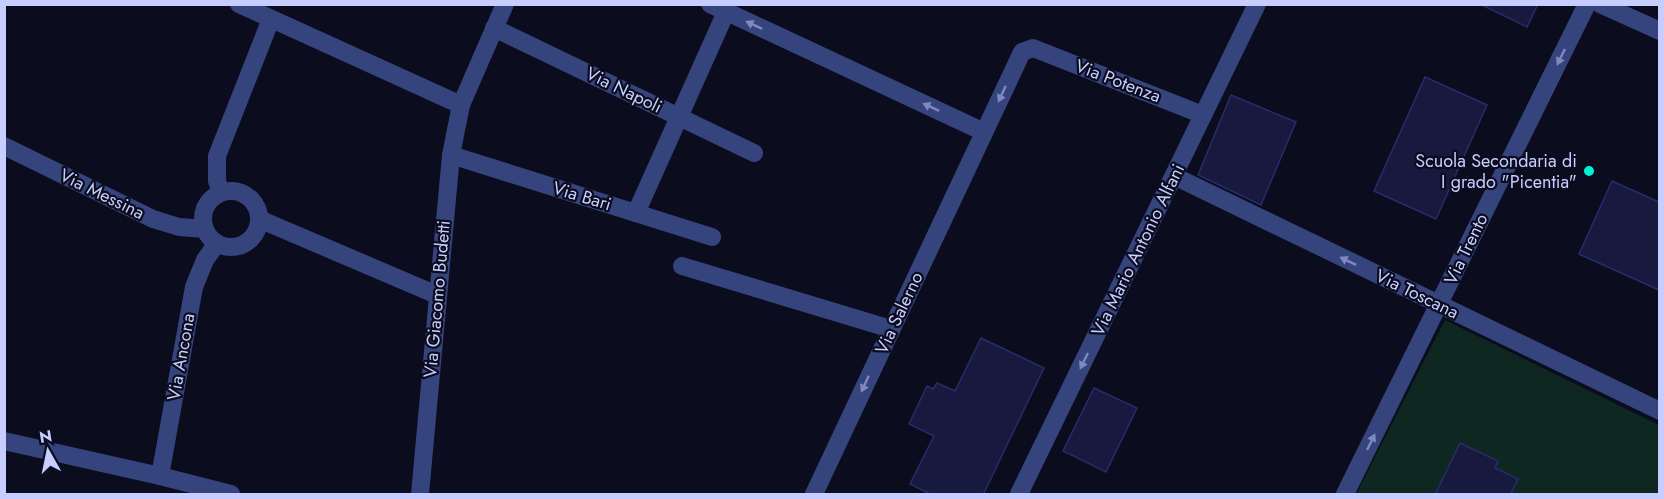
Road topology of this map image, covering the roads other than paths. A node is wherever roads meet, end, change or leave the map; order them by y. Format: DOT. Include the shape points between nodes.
graph roads {
  1 [pos="239,4"];
  2 [pos="505,4"];
  3 [pos="1257,4"];
  4 [pos="1587,4"];
  5 [pos="1600,4"];
  6 [pos="718,8"];
  7 [pos="272,20"];
  8 [pos="494,28"];
  9 [pos="1659,31"];
  10 [pos="1034,48"];
  11 [pos="461,105"];
  12 [pos="1203,114"];
  13 [pos="679,117"];
  14 [pos="984,132"];
  15 [pos="4,146"];
  16 [pos="754,153"];
  17 [pos="451,155"];
  18 [pos="1174,176"];
  19 [pos="221,192"];
  20 [pos="636,213"];
  21 [pos="259,219"];
  22 [pos="205,229"];
  23 [pos="712,237"];
  24 [pos="218,243"];
  25 [pos="682,266"];
  26 [pos="437,295"];
  27 [pos="1438,304"];
  28 [pos="891,330"];
  29 [pos="1659,411"];
  30 [pos="4,441"];
  31 [pos="160,476"];
  32 [pos="231,495"];
  33 [pos="420,495"];
  34 [pos="814,495"];
  35 [pos="1019,495"];
  36 [pos="1345,495"];
  1 -- 7 [label="street"];
  2 -- 8 [label="street, Via Giacomo Budetti"];
  3 -- 12 [label="street, Via Mario Antonio Alfani"];
  4 -- 27 [label="street, Via Trento, one-way"];
  5 -- 9 [label="street"];
  6 -- 13 [label="street"];
  14 -- 6 [label="street, one-way"];
  7 -- 11 [label="street"];
  7 -- 19 [label="street" via="218,156 217,182"];
  8 -- 11 [label="street, Via Giacomo Budetti"];
  8 -- 13 [label="street, Via Napoli"];
  10 -- 12 [label="street, Via Potenza"];
  10 -- 14 [label="street, Via Salerno, one-way" via="1022,52"];
  11 -- 17 [label="street, Via Giacomo Budetti"];
  12 -- 18 [label="street, Via Mario Antonio Alfani"];
  13 -- 16 [label="street, Via Napoli"];
  13 -- 20 [label="street"];
  14 -- 28 [label="street, Via Salerno"];
  15 -- 22 [label="street, Via Messina" via="153,219"];
  17 -- 20 [label="street, Via Bari"];
  17 -- 26 [label="street, Via Giacomo Budetti"];
  27 -- 18 [label="street, Via Toscana, one-way"];
  18 -- 35 [label="street, Via Mario Antonio Alfani, one-way"];
  19 -- 21 [label="street" via="247,195 258,210"];
  19 -- 22 [label="street" via="207,203"];
  20 -- 23 [label="street, Via Bari"];
  21 -- 24 [label="street" via="253,237 245,243 226,247"];
  21 -- 26 [label="street"];
  22 -- 24 [label="street"];
  24 -- 31 [label="street, Via Ancona" via="194,286"];
  25 -- 28 [label="street"];
  26 -- 33 [label="street, Via Giacomo Budetti"];
  27 -- 29 [label="street, Via Toscana"];
  36 -- 27 [label="street, Via Trento, one-way"];
  28 -- 34 [label="street, Via Salerno, one-way"];
  30 -- 31 [label="street"];
  31 -- 32 [label="street"];
}
